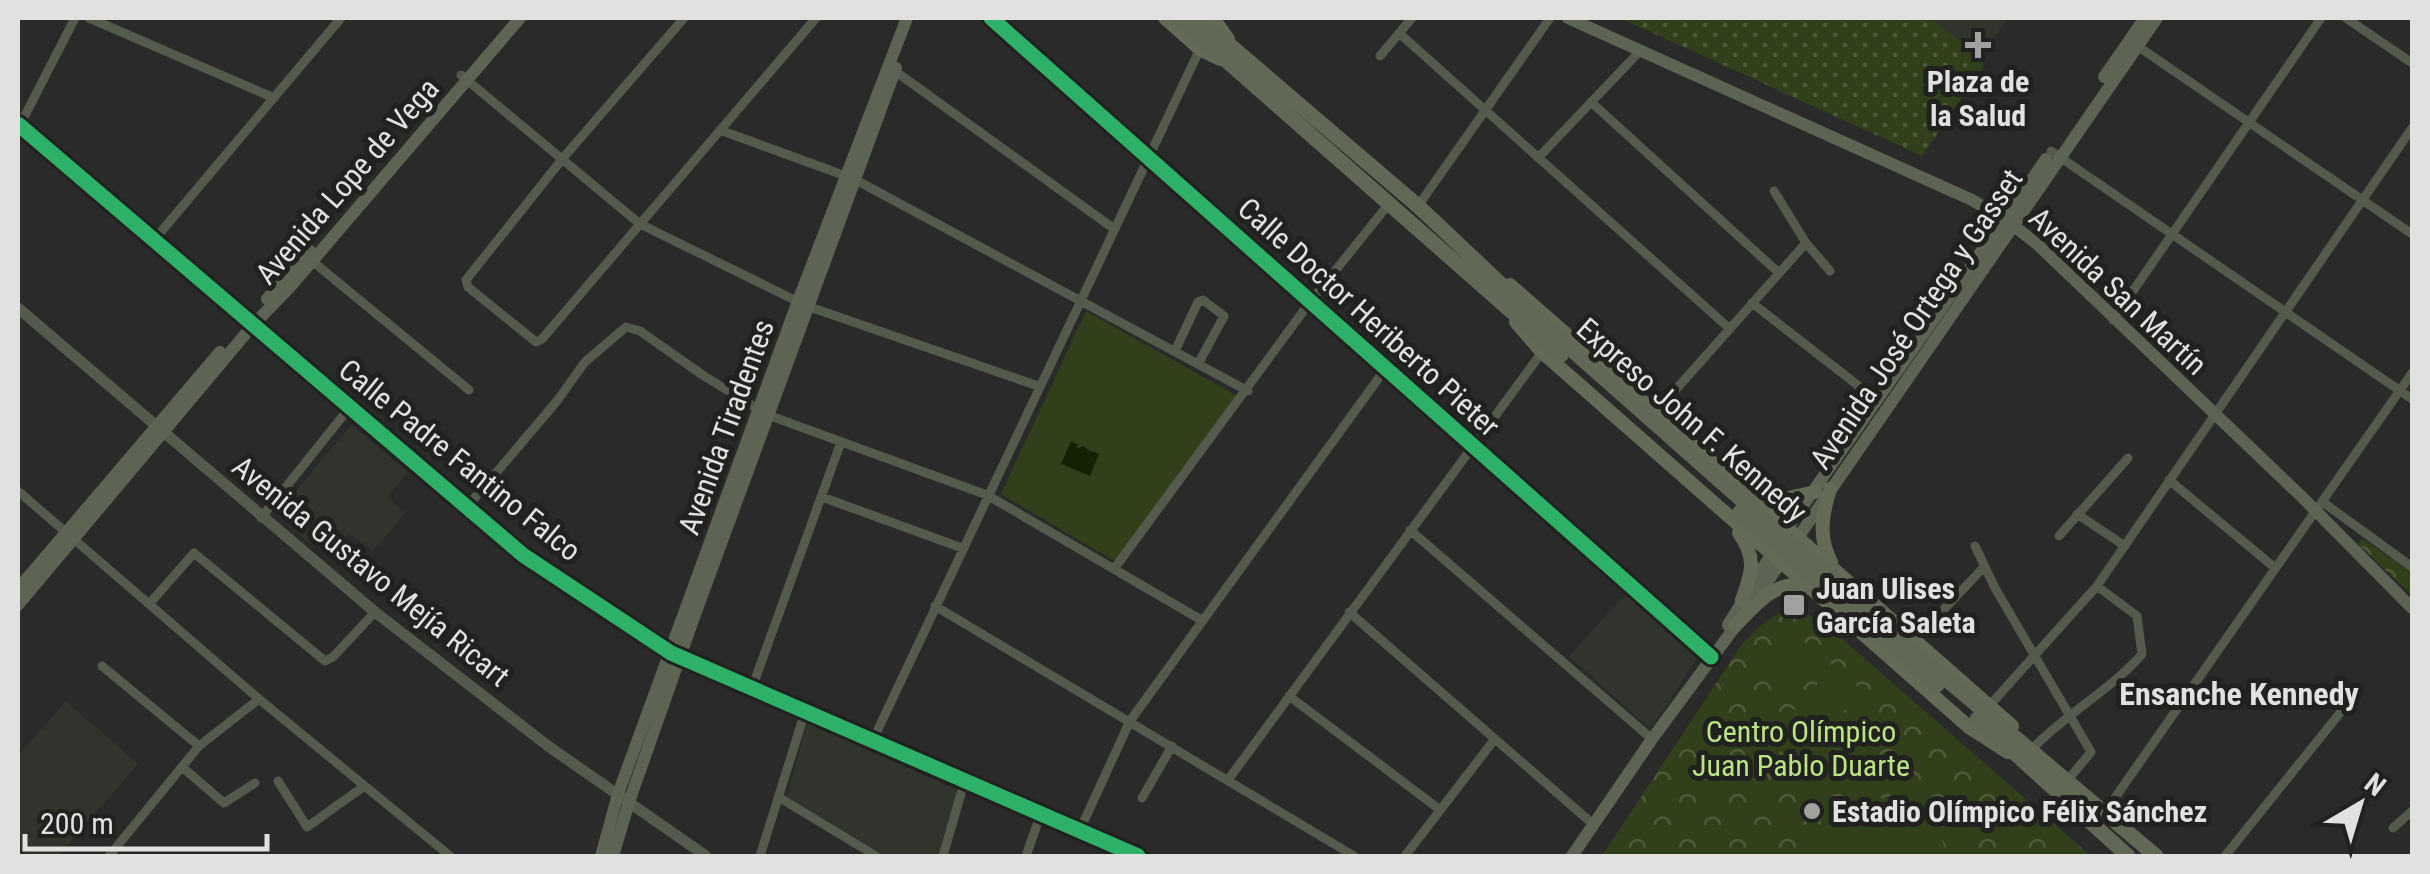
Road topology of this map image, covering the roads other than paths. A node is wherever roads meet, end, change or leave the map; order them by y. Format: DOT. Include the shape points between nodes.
graph roads {
  1 [pos="74,18"];
  2 [pos="89,18"];
  3 [pos="338,18"];
  4 [pos="510,18"];
  5 [pos="520,18"];
  6 [pos="684,18"];
  7 [pos="816,18"];
  8 [pos="907,18"];
  9 [pos="916,18"];
  10 [pos="991,18"];
  11 [pos="1165,18"];
  12 [pos="1178,18"];
  13 [pos="1198,18"];
  14 [pos="1214,18"];
  15 [pos="1412,18"];
  16 [pos="1550,18"];
  17 [pos="1568,18"];
  18 [pos="2145,18"];
  19 [pos="2157,18"];
  20 [pos="2322,18"];
  21 [pos="2346,18"];
  22 [pos="1399,33"];
  23 [pos="1231,44"];
  24 [pos="2133,44"];
  25 [pos="1200,49"];
  26 [pos="1641,50"];
  27 [pos="1380,56"];
  28 [pos="2412,62"];
  29 [pos="1230,65"];
  30 [pos="895,71"];
  31 [pos="464,78"];
  32 [pos="274,98"];
  33 [pos="1591,102"];
  34 [pos="1484,110"];
  35 [pos="2250,122"];
  36 [pos="18,126"];
  37 [pos="2412,128"];
  38 [pos="720,130"];
  39 [pos="2055,154"];
  40 [pos="1147,155"];
  41 [pos="563,158"];
  42 [pos="1538,158"];
  43 [pos="850,177"];
  44 [pos="1774,191"];
  45 [pos="2364,201"];
  46 [pos="1388,205"];
  47 [pos="1418,206"];
  48 [pos="2009,222"];
  49 [pos="640,224"];
  50 [pos="1114,228"];
  51 [pos="2173,234"];
  52 [pos="2412,234"];
  53 [pos="154,240"];
  54 [pos="1806,243"];
  55 [pos="312,261"];
  56 [pos="1482,264"];
  57 [pos="1830,272"];
  58 [pos="1780,273"];
  59 [pos="1080,298"];
  60 [pos="1310,302"];
  61 [pos="802,304"];
  62 [pos="1752,304"];
  63 [pos="18,308"];
  64 [pos="2285,312"];
  65 [pos="2112,320"];
  66 [pos="251,323"];
  67 [pos="1730,329"];
  68 [pos="1549,344"];
  69 [pos="1175,351"];
  70 [pos="1198,364"];
  71 [pos="1386,368"];
  72 [pos="2412,372"];
  73 [pos="1038,386"];
  74 [pos="469,390"];
  75 [pos="2400,390"];
  76 [pos="1248,391"];
  77 [pos="2412,398"];
  78 [pos="1878,402"];
  79 [pos="350,407"];
  80 [pos="763,412"];
  81 [pos="1655,413"];
  82 [pos="2213,414"];
  83 [pos="161,428"];
  84 [pos="841,442"];
  85 [pos="1473,446"];
  86 [pos="2128,458"];
  87 [pos="1722,472"];
  88 [pos="2170,480"];
  89 [pos="1822,490"];
  90 [pos="18,491"];
  91 [pos="1703,494"];
  92 [pos="1748,494"];
  93 [pos="987,495"];
  94 [pos="822,497"];
  95 [pos="1716,506"];
  96 [pos="467,507"];
  97 [pos="2320,507"];
  98 [pos="2078,514"];
  99 [pos="261,518"];
  100 [pos="1410,530"];
  101 [pos="1793,532"];
  102 [pos="72,536"];
  103 [pos="2059,536"];
  104 [pos="1976,546"];
  105 [pos="2126,546"];
  106 [pos="962,548"];
  107 [pos="1776,558"];
  108 [pos="2274,567"];
  109 [pos="2412,567"];
  110 [pos="1984,568"];
  111 [pos="1114,570"];
  112 [pos="1844,578"];
  113 [pos="2097,586"];
  114 [pos="18,589"];
  115 [pos="1816,592"];
  116 [pos="1864,596"];
  117 [pos="1742,600"];
  118 [pos="150,603"];
  119 [pos="18,605"];
  120 [pos="934,606"];
  121 [pos="2412,608"];
  122 [pos="375,612"];
  123 [pos="1349,612"];
  124 [pos="1846,620"];
  125 [pos="1203,621"];
  126 [pos="1736,626"];
  127 [pos="1913,651"];
  128 [pos="1714,652"];
  129 [pos="676,656"];
  130 [pos="2035,657"];
  131 [pos="102,666"];
  132 [pos="752,688"];
  133 [pos="1289,696"];
  134 [pos="259,699"];
  135 [pos="2348,703"];
  136 [pos="1990,706"];
  137 [pos="805,712"];
  138 [pos="2069,715"];
  139 [pos="1130,720"];
  140 [pos="1652,739"];
  141 [pos="1494,740"];
  142 [pos="872,742"];
  143 [pos="2026,744"];
  144 [pos="199,746"];
  145 [pos="1172,746"];
  146 [pos="2013,754"];
  147 [pos="182,767"];
  148 [pos="1228,780"];
  149 [pos="278,781"];
  150 [pos="2068,781"];
  151 [pos="255,783"];
  152 [pos="964,783"];
  153 [pos="363,787"];
  154 [pos="623,798"];
  155 [pos="780,798"];
  156 [pos="1142,798"];
  157 [pos="1439,809"];
  158 [pos="2412,810"];
  159 [pos="2104,812"];
  160 [pos="1040,816"];
  161 [pos="1594,826"];
  162 [pos="2394,828"];
  163 [pos="1079,832"];
  164 [pos="1116,852"];
  165 [pos="109,856"];
  166 [pos="450,856"];
  167 [pos="601,856"];
  168 [pos="613,856"];
  169 [pos="706,856"];
  170 [pos="760,856"];
  171 [pos="876,856"];
  172 [pos="943,856"];
  173 [pos="1026,856"];
  174 [pos="1138,856"];
  175 [pos="1354,856"];
  176 [pos="1404,856"];
  177 [pos="1572,856"];
  178 [pos="2128,856"];
  179 [pos="2156,856"];
  180 [pos="2225,856"];
  1 -- 36 [label="street"];
  2 -- 32 [label="street"];
  3 -- 32 [label="street"];
  4 -- 31 [label="main road, Avenida Lope de Vega"];
  5 -- 31 [label="main road, Avenida Lope de Vega"];
  6 -- 41 [label="street"];
  7 -- 38 [label="street"];
  8 -- 43 [label="main road, Avenida Tiradentes"];
  9 -- 30 [label="main road, Avenida Tiradentes"];
  10 -- 40 [label="street, Calle Doctor Heriberto Pieter"];
  11 -- 25 [label="main road"];
  12 -- 29 [label="highway, Expreso John F. Kennedy"];
  13 -- 23 [label="highway, Expreso John F. Kennedy"];
  14 -- 23 [label="main road"];
  15 -- 22 [label="street"];
  16 -- 34 [label="street"];
  17 -- 26 [label="main road, Avenida San Martín"];
  18 -- 24 [label="main road, Avenida José Ortega y Gasset"];
  19 -- 24 [label="main road, Avenida José Ortega y Gasset"];
  20 -- 35 [label="street"];
  21 -- 28 [label="street"];
  22 -- 27 [label="street"];
  22 -- 34 [label="street"];
  23 -- 47 [label="highway, Expreso John F. Kennedy"];
  24 -- 35 [label="street"];
  24 -- 39 [label="main road, Avenida José Ortega y Gasset"];
  25 -- 29 [label="main road"];
  25 -- 40 [label="street"];
  26 -- 33 [label="street"];
  26 -- 48 [label="main road, Avenida San Martín"];
  29 -- 46 [label="highway, Expreso John F. Kennedy"];
  30 -- 43 [label="main road, Avenida Tiradentes"];
  30 -- 50 [label="street"];
  31 -- 41 [label="street"];
  31 -- 55 [label="main road, Avenida Lope de Vega"];
  31 -- 66 [label="main road, Avenida Lope de Vega"];
  32 -- 53 [label="street"];
  33 -- 42 [label="street"];
  33 -- 58 [label="street"];
  34 -- 42 [label="street"];
  34 -- 47 [label="street"];
  35 -- 45 [label="street"];
  35 -- 51 [label="street"];
  36 -- 53 [label="street, Calle Padre Fantino Falco"];
  37 -- 45 [label="street"];
  38 -- 43 [label="street"];
  38 -- 49 [label="street"];
  39 -- 48 [label="main road, Avenida José Ortega y Gasset"];
  39 -- 51 [label="street"];
  40 -- 50 [label="street"];
  40 -- 60 [label="street, Calle Doctor Heriberto Pieter"];
  41 -- 49 [label="street"];
  41 -- 49 [label="street" via="468,274 468,286 538,342"];
  42 -- 67 [label="street"];
  43 -- 59 [label="street"];
  43 -- 61 [label="main road, Avenida Tiradentes"];
  44 -- 54 [label="street"];
  45 -- 52 [label="street"];
  45 -- 64 [label="street"];
  46 -- 60 [label="street"];
  46 -- 68 [label="highway, Expreso John F. Kennedy"];
  47 -- 56 [label="highway, Expreso John F. Kennedy"];
  48 -- 65 [label="main road, Avenida San Martín"];
  48 -- 78 [label="main road, Avenida José Ortega y Gasset"];
  48 -- 89 [label="main road, Avenida José Ortega y Gasset"];
  49 -- 61 [label="street"];
  50 -- 59 [label="street"];
  51 -- 64 [label="street"];
  51 -- 65 [label="street"];
  53 -- 66 [label="street, Calle Padre Fantino Falco"];
  54 -- 57 [label="street"];
  54 -- 58 [label="street"];
  55 -- 66 [label="main road, Avenida Lope de Vega"];
  55 -- 74 [label="street"];
  56 -- 68 [label="highway, Expreso John F. Kennedy"];
  56 -- 81 [label="main road"];
  58 -- 62 [label="street"];
  59 -- 69 [label="street"];
  59 -- 73 [label="street"];
  60 -- 71 [label="street, Calle Doctor Heriberto Pieter"];
  60 -- 76 [label="street"];
  61 -- 73 [label="street"];
  61 -- 80 [label="main road, Avenida Tiradentes"];
  62 -- 67 [label="street"];
  62 -- 78 [label="street"];
  63 -- 83 [label="street, Avenida Gustavo Mejía Ricart"];
  64 -- 75 [label="street"];
  64 -- 82 [label="street"];
  65 -- 82 [label="main road, Avenida San Martín"];
  66 -- 79 [label="street, Calle Padre Fantino Falco"];
  66 -- 83 [label="main road, Avenida Lope de Vega"];
  67 -- 81 [label="street"];
  68 -- 85 [label="street"];
  68 -- 91 [label="main road"];
  68 -- 127 [label="highway, Expreso John F. Kennedy"];
  69 -- 70 [label="street"];
  69 -- 70 [label="street" via="1203,300 1224,316"];
  70 -- 76 [label="street"];
  71 -- 85 [label="street, Calle Doctor Heriberto Pieter"];
  71 -- 125 [label="street"];
  72 -- 75 [label="street"];
  73 -- 93 [label="street"];
  75 -- 77 [label="street"];
  75 -- 97 [label="street"];
  76 -- 111 [label="street"];
  78 -- 89 [label="main road, Avenida José Ortega y Gasset"];
  79 -- 96 [label="street, Calle Padre Fantino Falco"];
  79 -- 99 [label="street"];
  80 -- 84 [label="street"];
  80 -- 96 [label="street" via="626,328 585,362"];
  80 -- 129 [label="main road, Avenida Tiradentes"];
  81 -- 87 [label="main road"];
  82 -- 88 [label="street"];
  82 -- 97 [label="main road, Avenida San Martín"];
  83 -- 99 [label="street, Avenida Gustavo Mejía Ricart"];
  83 -- 102 [label="main road, Avenida Lope de Vega"];
  84 -- 93 [label="street"];
  84 -- 94 [label="street"];
  85 -- 100 [label="street"];
  85 -- 128 [label="street, Calle Doctor Heriberto Pieter"];
  86 -- 98 [label="street"];
  87 -- 91 [label="main road" via="1764,516 1762,526 1750,528"];
  87 -- 92 [label="main road"];
  88 -- 105 [label="street"];
  88 -- 108 [label="street"];
  89 -- 92 [label="main road" via="1784,499"];
  89 -- 101 [label="main road, Avenida José Ortega y Gasset"];
  89 -- 112 [label="main road" via="1822,534"];
  90 -- 102 [label="street"];
  91 -- 95 [label="main road"];
  92 -- 101 [label="main road"];
  93 -- 106 [label="street"];
  93 -- 111 [label="street"];
  94 -- 106 [label="street"];
  94 -- 132 [label="street"];
  95 -- 107 [label="main road"];
  95 -- 117 [label="main road" via="1752,555"];
  96 -- 129 [label="street, Calle Padre Fantino Falco" via="523,555"];
  97 -- 108 [label="street"];
  97 -- 109 [label="street"];
  97 -- 121 [label="main road, Avenida San Martín"];
  98 -- 103 [label="street"];
  98 -- 105 [label="street"];
  99 -- 122 [label="street, Avenida Gustavo Mejía Ricart"];
  100 -- 123 [label="street"];
  100 -- 140 [label="street"];
  101 -- 107 [label="main road, Avenida José Ortega y Gasset"];
  101 -- 112 [label="main road"];
  102 -- 114 [label="main road, Avenida Lope de Vega"];
  102 -- 118 [label="street"];
  102 -- 119 [label="main road, Avenida Lope de Vega"];
  104 -- 110 [label="street"];
  105 -- 113 [label="street"];
  106 -- 120 [label="street"];
  107 -- 115 [label="main road"];
  107 -- 117 [label="main road, Avenida José Ortega y Gasset"];
  107 -- 126 [label="main road, Avenida José Ortega y Gasset"];
  108 -- 159 [label="street"];
  110 -- 127 [label="street"];
  110 -- 130 [label="street"];
  111 -- 125 [label="street"];
  112 -- 116 [label="main road"];
  113 -- 130 [label="street"];
  113 -- 138 [label="street" via="2138,616 2142,654"];
  115 -- 124 [label="main road"];
  115 -- 126 [label="main road" via="1781,586"];
  116 -- 124 [label="main road" via="1818,563 1804,566 1804,576"];
  116 -- 127 [label="main road"];
  117 -- 128 [label="main road, Avenida José Ortega y Gasset"];
  118 -- 122 [label="street" via="194,552 325,661"];
  118 -- 134 [label="street"];
  120 -- 139 [label="street"];
  120 -- 142 [label="street"];
  122 -- 154 [label="street, Avenida Gustavo Mejía Ricart"];
  123 -- 133 [label="street"];
  123 -- 141 [label="street"];
  124 -- 146 [label="main road" via="1969,726"];
  125 -- 139 [label="street"];
  126 -- 128 [label="main road, Avenida José Ortega y Gasset"];
  127 -- 136 [label="main road"];
  127 -- 143 [label="highway, Expreso John F. Kennedy"];
  127 -- 146 [label="highway, Expreso John F. Kennedy"];
  128 -- 140 [label="main road, Avenida José Ortega y Gasset"];
  129 -- 132 [label="street, Calle Padre Fantino Falco"];
  129 -- 154 [label="main road, Avenida Tiradentes"];
  130 -- 136 [label="street"];
  130 -- 138 [label="street"];
  131 -- 144 [label="street"];
  132 -- 137 [label="street, Calle Padre Fantino Falco"];
  133 -- 148 [label="street"];
  133 -- 157 [label="street"];
  134 -- 144 [label="street"];
  134 -- 153 [label="street"];
  135 -- 180 [label="street"];
  136 -- 143 [label="main road"];
  137 -- 142 [label="street, Calle Padre Fantino Falco"];
  137 -- 155 [label="street"];
  138 -- 143 [label="street"];
  138 -- 150 [label="street" via="2091,752"];
  139 -- 145 [label="street"];
  139 -- 163 [label="street"];
  140 -- 161 [label="main road, Avenida José Ortega y Gasset"];
  141 -- 157 [label="street"];
  141 -- 161 [label="street"];
  142 -- 152 [label="street, Calle Padre Fantino Falco"];
  143 -- 150 [label="highway, Expreso John F. Kennedy"];
  144 -- 147 [label="street"];
  145 -- 148 [label="street"];
  145 -- 156 [label="street"];
  146 -- 178 [label="highway, Expreso John F. Kennedy"];
  147 -- 151 [label="street" via="224,803"];
  147 -- 165 [label="street"];
  148 -- 175 [label="street"];
  149 -- 153 [label="street" via="307,827"];
  150 -- 159 [label="highway, Expreso John F. Kennedy"];
  152 -- 160 [label="street, Calle Padre Fantino Falco"];
  152 -- 172 [label="street"];
  153 -- 166 [label="street"];
  154 -- 167 [label="main road, Avenida Tiradentes"];
  154 -- 168 [label="main road, Avenida Tiradentes"];
  154 -- 169 [label="street, Avenida Gustavo Mejía Ricart"];
  155 -- 170 [label="street"];
  155 -- 171 [label="street"];
  157 -- 176 [label="street"];
  158 -- 162 [label="street"];
  159 -- 179 [label="highway, Expreso John F. Kennedy"];
  160 -- 163 [label="street, Calle Padre Fantino Falco"];
  160 -- 173 [label="street"];
  161 -- 177 [label="main road, Avenida José Ortega y Gasset"];
  163 -- 164 [label="street, Calle Padre Fantino Falco"];
  164 -- 174 [label="street, Calle Padre Fantino Falco"];
}
